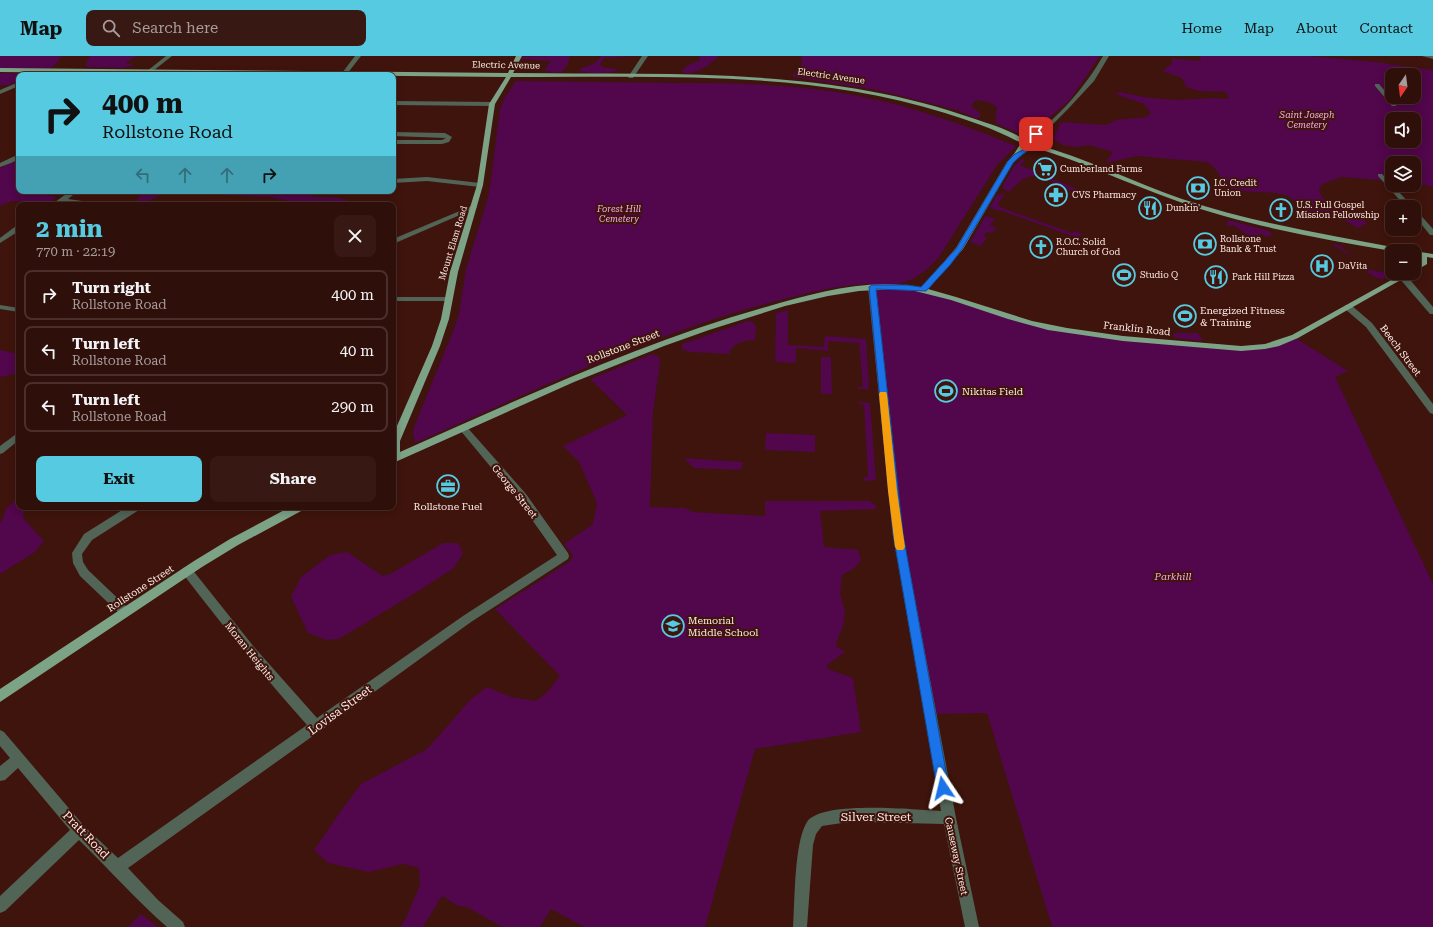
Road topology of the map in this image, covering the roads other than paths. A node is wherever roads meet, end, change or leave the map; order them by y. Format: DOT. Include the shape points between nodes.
graph roads {
  1 [pos="169,56"];
  2 [pos="358,56"];
  3 [pos="519,56"];
  4 [pos="645,56"];
  5 [pos="1106,56"];
  6 [pos="1425,56"];
  7 [pos="1433,57"];
  8 [pos="0,70"];
  9 [pos="47,71"];
  10 [pos="98,72"];
  11 [pos="149,72"];
  12 [pos="346,72"];
  13 [pos="396,74"];
  14 [pos="509,76"];
  15 [pos="631,77"];
  16 [pos="16,85"];
  17 [pos="1377,85"];
  18 [pos="0,92"];
  19 [pos="396,103"];
  20 [pos="492,104"];
  21 [pos="1394,105"];
  22 [pos="1042,132"];
  23 [pos="396,134"];
  24 [pos="1026,141"];
  25 [pos="396,142"];
  26 [pos="1036,143"];
  27 [pos="1017,155"];
  28 [pos="16,158"];
  29 [pos="0,165"];
  30 [pos="1380,175"];
  31 [pos="396,181"];
  32 [pos="480,185"];
  33 [pos="70,194"];
  34 [pos="61,200"];
  35 [pos="1403,200"];
  36 [pos="58,202"];
  37 [pos="75,202"];
  38 [pos="474,208"];
  39 [pos="1421,219"];
  40 [pos="16,230"];
  41 [pos="1433,233"];
  42 [pos="0,241"];
  43 [pos="396,241"];
  44 [pos="1385,248"];
  45 [pos="1421,254"];
  46 [pos="1433,256"];
  47 [pos="1397,280"];
  48 [pos="1410,280"];
  49 [pos="872,287"];
  50 [pos="923,290"];
  51 [pos="396,299"];
  52 [pos="449,299"];
  53 [pos="1348,306"];
  54 [pos="0,307"];
  55 [pos="16,310"];
  56 [pos="1433,312"];
  57 [pos="1433,411"];
  58 [pos="463,428"];
  59 [pos="16,438"];
  60 [pos="396,438"];
  61 [pos="0,451"];
  62 [pos="396,458"];
  63 [pos="130,510"];
  64 [pos="293,510"];
  65 [pos="564,556"];
  66 [pos="188,571"];
  67 [pos="125,612"];
  68 [pos="0,696"];
  69 [pos="317,727"];
  70 [pos="0,736"];
  71 [pos="18,759"];
  72 [pos="0,775"];
  73 [pos="949,818"];
  74 [pos="79,831"];
  75 [pos="117,867"];
  76 [pos="0,906"];
  77 [pos="178,927"];
  78 [pos="800,927"];
  79 [pos="972,927"];
  1 -- 11 [label="street"];
  2 -- 12 [label="street"];
  3 -- 14 [label="main road, Mount Elam Road"];
  4 -- 15 [label="street"];
  5 -- 22 [label="street" via="1092,80"];
  6 -- 7 [label="street"];
  8 -- 9 [label="main road, Electric Avenue"];
  9 -- 10 [label="main road, Electric Avenue"];
  13 -- 14 [label="main road, Electric Avenue"];
  14 -- 15 [label="main road, Electric Avenue"];
  14 -- 20 [label="main road, Mount Elam Road"];
  15 -- 24 [label="main road, Electric Avenue" via="752,78 833,85 918,103"];
  16 -- 18 [label="street"];
  17 -- 21 [label="street"];
  19 -- 20 [label="street"];
  20 -- 32 [label="main road, Mount Elam Road"];
  22 -- 24 [label="street"];
  22 -- 26 [label="street"];
  23 -- 25 [label="street" via="449,137 447,141 442,142"];
  24 -- 26 [label="main road, Electric Avenue"];
  24 -- 27 [label="main road"];
  26 -- 27 [label="main road"];
  26 -- 44 [label="main road" via="1179,200 1238,218"];
  27 -- 50 [label="main road" via="1010,162 959,249"];
  28 -- 29 [label="street"];
  30 -- 35 [label="street"];
  31 -- 32 [label="street" via="427,179"];
  32 -- 38 [label="main road, Mount Elam Road"];
  33 -- 34 [label="street"];
  34 -- 36 [label="street"];
  34 -- 37 [label="street"];
  38 -- 43 [label="street"];
  38 -- 52 [label="main road, Mount Elam Road" via="456,263"];
  39 -- 41 [label="street"];
  40 -- 42 [label="street"];
  45 -- 46 [label="main road"];
  47 -- 53 [label="main road, Franklin Road"];
  48 -- 56 [label="street"];
  49 -- 50 [label="main road, Rollstone Street" via="907,287"];
  49 -- 58 [label="main road, Rollstone Street" via="814,297 710,327 571,380"];
  49 -- 73 [label="street, Causeway Street" via="898,534"];
  50 -- 53 [label="main road, Franklin Road" via="1052,328 1129,339 1228,348 1277,344 1301,334"];
  51 -- 52 [label="street"];
  52 -- 60 [label="main road, Mount Elam Road" via="440,336"];
  53 -- 57 [label="street, Beech Street" via="1369,325"];
  54 -- 55 [label="street"];
  58 -- 62 [label="main road, Rollstone Street"];
  58 -- 65 [label="street, George Street" via="522,497"];
  59 -- 61 [label="street"];
  63 -- 67 [label="street" via="88,537 77,553 78,563 84,573"];
  64 -- 66 [label="main road, Rollstone Street" via="234,542"];
  65 -- 69 [label="street, Lovisa Street" via="467,619"];
  66 -- 67 [label="main road, Rollstone Street"];
  66 -- 69 [label="street, Moran Heights" via="273,679"];
  67 -- 68 [label="main road, Rollstone Street"];
  69 -- 75 [label="street, Lovisa Street"];
  70 -- 71 [label="street, Pratt Road"];
  71 -- 72 [label="street"];
  71 -- 74 [label="street, Pratt Road"];
  73 -- 78 [label="street, Silver Street" via="860,815 816,822 806,845"];
  73 -- 79 [label="street, Causeway Street"];
  74 -- 75 [label="street, Pratt Road"];
  74 -- 76 [label="street"];
  75 -- 77 [label="street, Pratt Road"];
}
